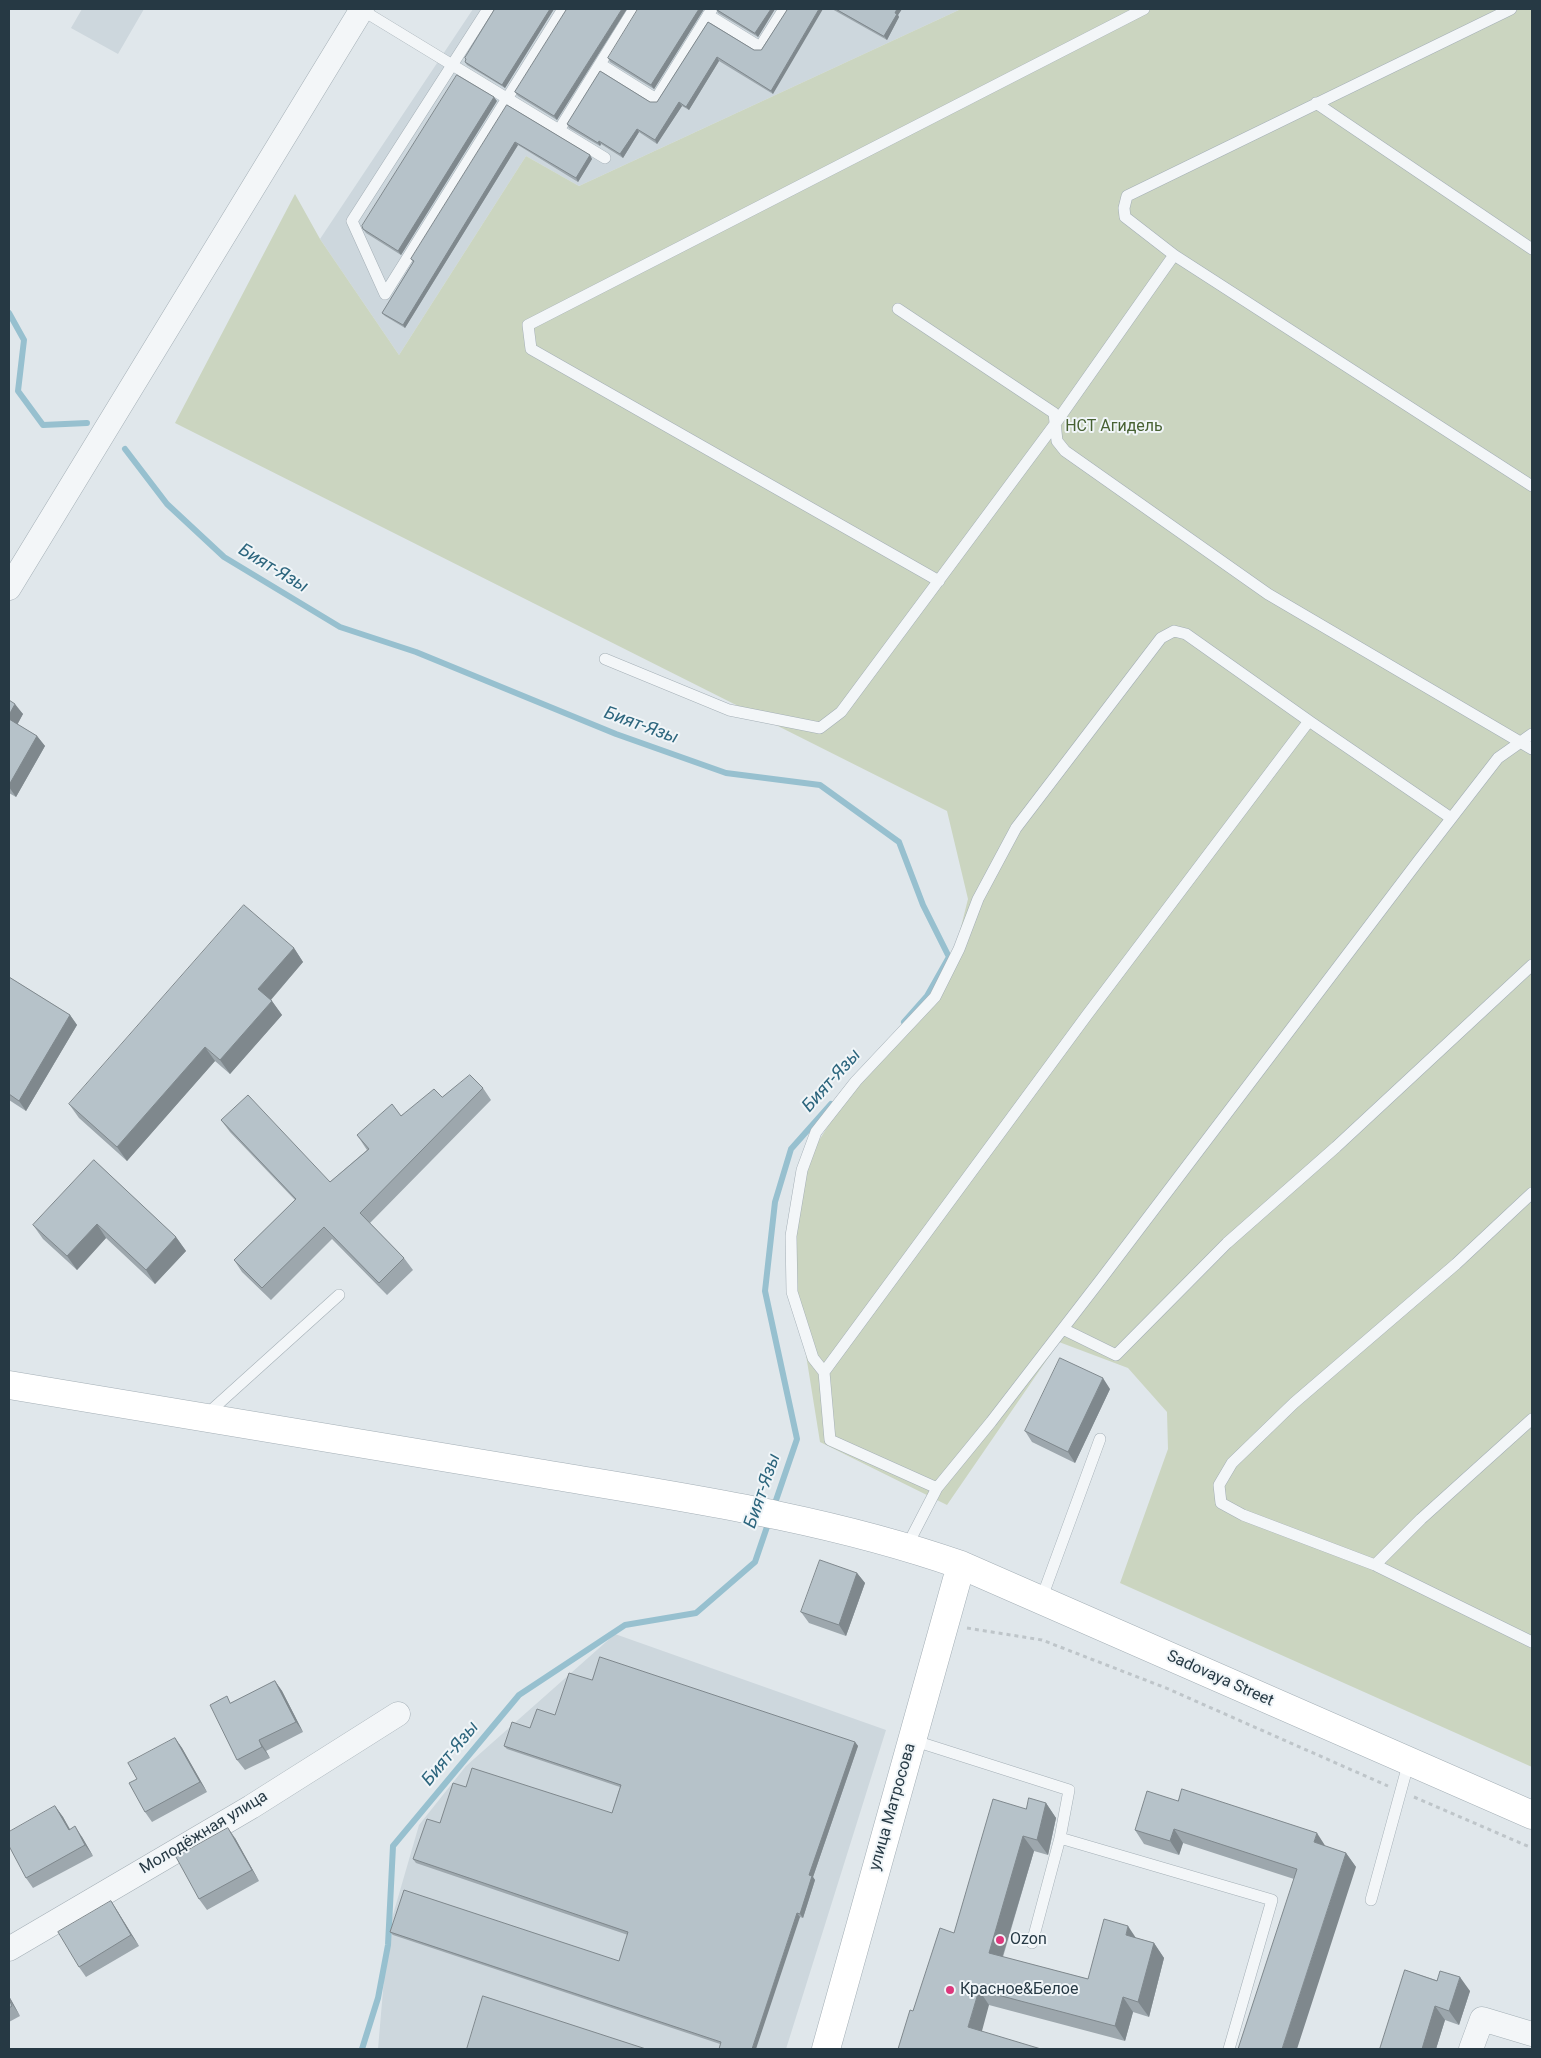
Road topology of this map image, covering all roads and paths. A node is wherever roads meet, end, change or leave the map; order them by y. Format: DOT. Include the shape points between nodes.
graph roads {
  1 [pos="362,9"];
  2 [pos="488,9"];
  3 [pos="563,9"];
  4 [pos="634,9"];
  5 [pos="784,9"];
  6 [pos="1144,9"];
  7 [pos="1511,9"];
  8 [pos="710,12"];
  9 [pos="600,64"];
  10 [pos="453,65"];
  11 [pos="508,99"];
  12 [pos="1316,103"];
  13 [pos="559,130"];
  14 [pos="605,158"];
  15 [pos="1532,249"];
  16 [pos="1174,255"];
  17 [pos="898,309"];
  18 [pos="1055,424"];
  19 [pos="1532,486"];
  20 [pos="939,581"];
  21 [pos="9,588"];
  22 [pos="605,659"];
  23 [pos="1309,721"];
  24 [pos="1532,734"];
  25 [pos="1521,743"];
  26 [pos="1532,749"];
  27 [pos="1451,818"];
  28 [pos="1532,965"];
  29 [pos="1532,1193"];
  30 [pos="340,1295"];
  31 [pos="1063,1329"];
  32 [pos="824,1372"];
  33 [pos="9,1384"];
  34 [pos="205,1416"];
  35 [pos="1532,1419"];
  36 [pos="1100,1439"];
  37 [pos="937,1488"];
  38 [pos="907,1546"];
  39 [pos="961,1565"];
  40 [pos="1375,1565"];
  41 [pos="1041,1600"];
  42 [pos="944,1624"];
  43 [pos="1532,1642"];
  44 [pos="398,1714"];
  45 [pos="912,1740"];
  46 [pos="1409,1761"];
  47 [pos="1401,1791"];
  48 [pos="1532,1815"];
  49 [pos="1060,1838"];
  50 [pos="1532,1848"];
  51 [pos="1371,1900"];
  52 [pos="1032,1943"];
  53 [pos="9,1949"];
  54 [pos="1532,2034"];
  55 [pos="826,2049"];
  56 [pos="1229,2049"];
  57 [pos="1471,2049"];
  1 -- 10 [label="lane"];
  1 -- 21 [label="street"];
  2 -- 10 [label="lane"];
  3 -- 11 [label="lane"];
  4 -- 9 [label="lane"];
  5 -- 8 [label="lane" via="760,47"];
  6 -- 20 [label="lane" via="528,325 531,349"];
  7 -- 12 [label="lane"];
  8 -- 9 [label="lane" via="656,99"];
  9 -- 13 [label="lane"];
  10 -- 11 [label="lane"];
  10 -- 11 [label="lane" via="352,221 385,294"];
  11 -- 13 [label="lane"];
  12 -- 15 [label="lane"];
  12 -- 16 [label="lane" via="1127,196 1124,217"];
  13 -- 14 [label="lane"];
  16 -- 18 [label="lane"];
  16 -- 19 [label="lane"];
  17 -- 18 [label="lane" via="1054,413"];
  18 -- 20 [label="lane"];
  18 -- 25 [label="lane" via="1057,442 1064,451 1268,594"];
  20 -- 22 [label="lane" via="841,712 820,728 729,710"];
  23 -- 27 [label="lane"];
  23 -- 32 [label="lane"];
  23 -- 32 [label="lane" via="1186,634 1174,631 1161,638 1016,828 978,900 935,997 856,1081 816,1132 802,1170 792,1236 792,1292 813,1358"];
  24 -- 25 [label="lane"];
  25 -- 26 [label="lane"];
  25 -- 27 [label="lane" via="1498,758"];
  27 -- 31 [label="lane"];
  28 -- 31 [label="lane" via="1227,1243 1116,1355"];
  29 -- 40 [label="lane" via="1456,1264 1294,1403 1232,1463 1219,1485 1221,1503 1243,1515"];
  30 -- 34 [label="lane"];
  31 -- 37 [label="lane"];
  32 -- 37 [label="lane" via="830,1440"];
  33 -- 34 [label="main road, Sadovaya Street"];
  34 -- 38 [label="main road, Sadovaya Street" via="791,1517"];
  35 -- 40 [label="lane"];
  36 -- 41 [label="lane"];
  37 -- 38 [label="lane"];
  38 -- 39 [label="main road, Sadovaya Street"];
  39 -- 41 [label="main road, Sadovaya Street"];
  39 -- 42 [label="main road, улица Матросова"];
  40 -- 43 [label="lane"];
  41 -- 46 [label="main road, Sadovaya Street"];
  42 -- 45 [label="main road, улица Матросова"];
  42 -- 47 [label="path" via="1042,1640 1166,1688"];
  44 -- 53 [label="street, Молодёжная улица" via="251,1807"];
  45 -- 49 [label="lane" via="1069,1790"];
  45 -- 55 [label="main road, улица Матросова"];
  46 -- 47 [label="lane"];
  46 -- 48 [label="main road, Sadovaya Street"];
  47 -- 50 [label="path"];
  47 -- 51 [label="lane"];
  49 -- 52 [label="lane"];
  49 -- 56 [label="lane" via="1272,1900"];
  54 -- 57 [label="street" via="1482,2019"];
}
